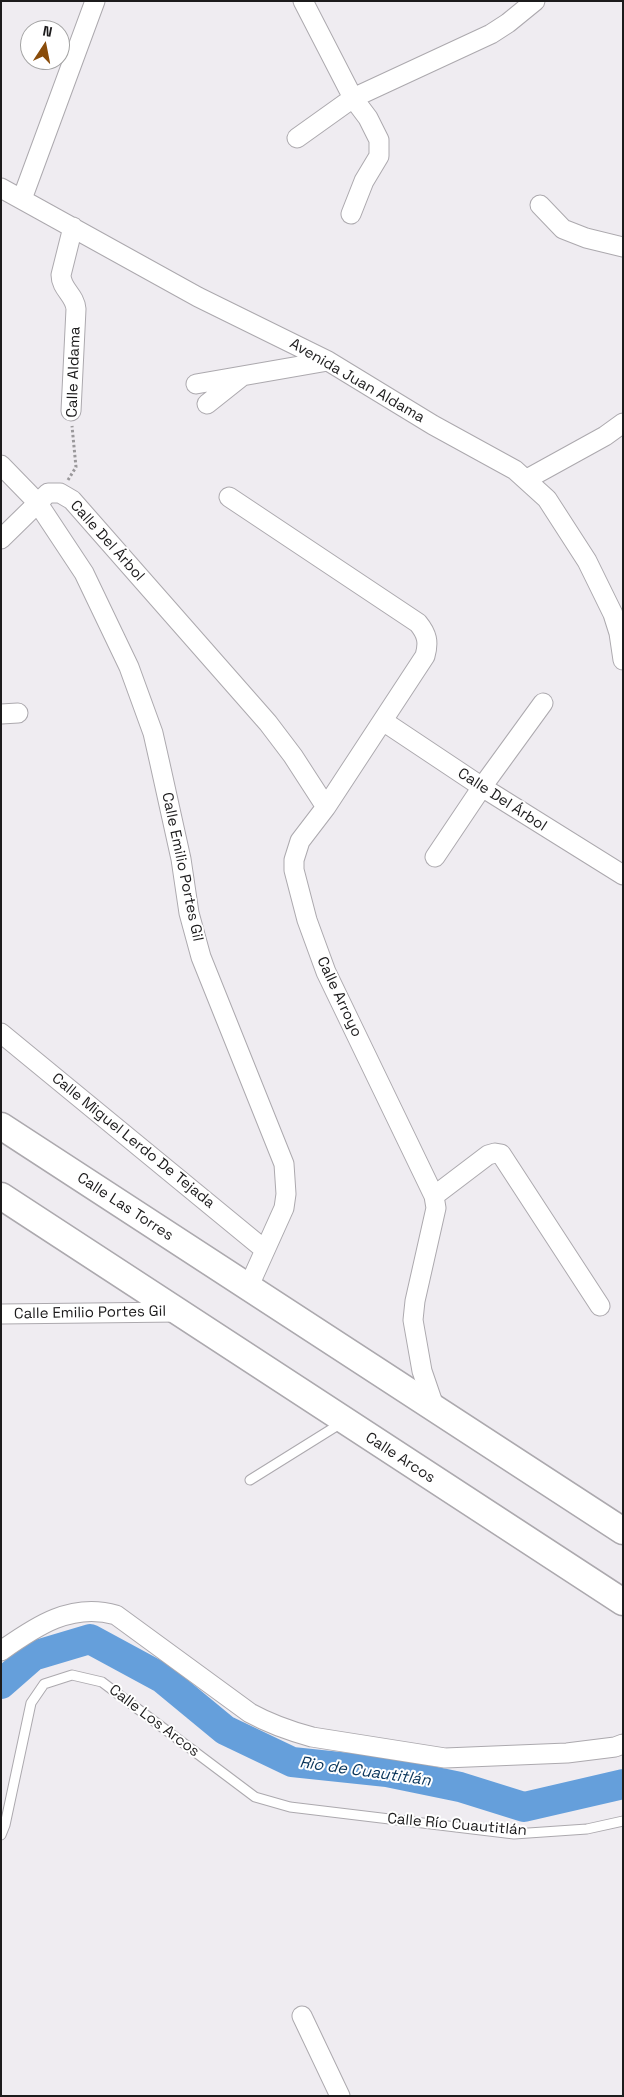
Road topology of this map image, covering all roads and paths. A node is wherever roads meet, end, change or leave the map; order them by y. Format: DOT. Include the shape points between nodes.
graph roads {
  1 [pos="95,1"];
  2 [pos="303,1"];
  3 [pos="535,1"];
  4 [pos="353,98"];
  5 [pos="297,138"];
  6 [pos="1,188"];
  7 [pos="22,198"];
  8 [pos="540,205"];
  9 [pos="351,214"];
  10 [pos="73,227"];
  11 [pos="623,247"];
  12 [pos="328,361"];
  13 [pos="242,376"];
  14 [pos="196,384"];
  15 [pos="207,404"];
  16 [pos="71,411"];
  17 [pos="623,423"];
  18 [pos="1,465"];
  19 [pos="527,479"];
  20 [pos="56,492"];
  21 [pos="229,497"];
  22 [pos="36,502"];
  23 [pos="1,539"];
  24 [pos="621,632"];
  25 [pos="623,660"];
  26 [pos="543,703"];
  27 [pos="383,721"];
  28 [pos="482,787"];
  29 [pos="326,807"];
  30 [pos="435,857"];
  31 [pos="623,875"];
  32 [pos="1,1033"];
  33 [pos="1,1126"];
  34 [pos="1,1196"];
  35 [pos="434,1196"];
  36 [pos="265,1250"];
  37 [pos="248,1288"];
  38 [pos="600,1306"];
  39 [pos="179,1312"];
  40 [pos="1,1314"];
  41 [pos="435,1410"];
  42 [pos="344,1421"];
  43 [pos="250,1480"];
  44 [pos="623,1531"];
  45 [pos="623,1602"];
  46 [pos="1,1651"];
  47 [pos="623,1744"];
  48 [pos="290,1807"];
  49 [pos="623,1821"];
  50 [pos="1,1835"];
  51 [pos="302,2016"];
  52 [pos="340,2096"];
  1 -- 7 [label="street"];
  2 -- 4 [label="street"];
  3 -- 4 [label="street" via="491,34"];
  4 -- 5 [label="street"];
  4 -- 9 [label="street" via="375,130 380,148"];
  6 -- 7 [label="street, Avenida Juan Aldama"];
  7 -- 10 [label="street, Avenida Juan Aldama"];
  8 -- 11 [label="street" via="563,229"];
  10 -- 12 [label="street, Avenida Juan Aldama" via="198,297"];
  10 -- 16 [label="street, Calle Aldama" via="61,275 61,282 73,298 76,310"];
  12 -- 13 [label="street"];
  12 -- 19 [label="street, Avenida Juan Aldama"];
  13 -- 14 [label="street"];
  13 -- 15 [label="street"];
  16 -- 20 [label="path, Calle Aldama" via="76,467"];
  17 -- 19 [label="street"];
  18 -- 22 [label="street, Calle Emilio Portes Gil"];
  19 -- 24 [label="street, Avenida Juan Aldama" via="551,505 588,561"];
  20 -- 22 [label="street" via="48,493"];
  20 -- 29 [label="street, Calle Del Árbol" via="72,500 268,723"];
  21 -- 27 [label="street, Calle Arroyo" via="418,623 425,631 428,640 425,656"];
  22 -- 23 [label="street"];
  22 -- 36 [label="street, Calle Emilio Portes Gil" via="84,573 129,667 152,733 201,957 284,1164 284,1208"];
  24 -- 25 [label="street, Avenida Juan Aldama"];
  26 -- 28 [label="street"];
  27 -- 28 [label="street, Calle Del Árbol"];
  27 -- 29 [label="street, Calle Arroyo"];
  28 -- 30 [label="street"];
  28 -- 31 [label="street, Calle Del Árbol"];
  29 -- 35 [label="street, Calle Arroyo" via="300,841 294,860 307,920 326,972"];
  32 -- 36 [label="street, Calle Miguel Lerdo De Tejada"];
  33 -- 37 [label="main road, Calle Las Torres"];
  34 -- 39 [label="main road"];
  35 -- 38 [label="street" via="488,1155 501,1154"];
  35 -- 41 [label="street" via="436,1208 413,1320 422,1371"];
  36 -- 37 [label="street, Calle Emilio Portes Gil"];
  37 -- 41 [label="main road"];
  39 -- 40 [label="street, Calle Emilio Portes Gil"];
  39 -- 42 [label="main road, Calle Arcos"];
  41 -- 44 [label="main road"];
  42 -- 43 [label="lane"];
  42 -- 45 [label="main road, Calle Arcos"];
  46 -- 47 [label="street" via="49,1620 68,1613 103,1611 116,1615 250,1713 270,1724 312,1737 445,1758 567,1753"];
  48 -- 49 [label="lane, Calle Río Cuautitlán" via="514,1834 587,1829"];
  48 -- 50 [label="lane, Calle Los Arcos" via="255,1797 102,1682 72,1675 44,1684 31,1703"];
  51 -- 52 [label="street"];
}
